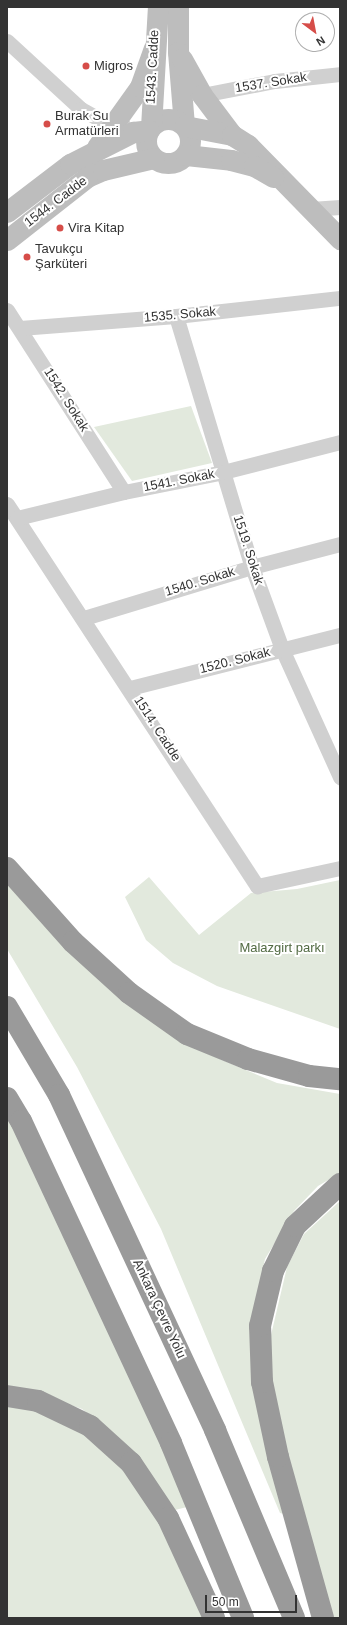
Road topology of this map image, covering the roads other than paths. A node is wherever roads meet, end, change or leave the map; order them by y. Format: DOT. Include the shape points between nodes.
graph roads {
  1 [pos="158,7"];
  2 [pos="178,7"];
  3 [pos="7,41"];
  4 [pos="154,48"];
  5 [pos="178,52"];
  6 [pos="340,74"];
  7 [pos="202,95"];
  8 [pos="115,124"];
  9 [pos="184,125"];
  10 [pos="150,128"];
  11 [pos="232,135"];
  12 [pos="94,151"];
  13 [pos="186,154"];
  14 [pos="154,158"];
  15 [pos="284,184"];
  16 [pos="340,207"];
  17 [pos="311,209"];
  18 [pos="7,212"];
  19 [pos="340,239"];
  20 [pos="7,240"];
  21 [pos="340,298"];
  22 [pos="7,310"];
  23 [pos="176,316"];
  24 [pos="20,328"];
  25 [pos="340,442"];
  26 [pos="223,472"];
  27 [pos="124,492"];
  28 [pos="7,504"];
  29 [pos="17,518"];
  30 [pos="340,544"];
  31 [pos="252,567"];
  32 [pos="84,618"];
  33 [pos="340,635"];
  34 [pos="282,649"];
  35 [pos="130,688"];
  36 [pos="340,777"];
  37 [pos="7,868"];
  38 [pos="340,868"];
  39 [pos="7,1007"];
  40 [pos="340,1079"];
  41 [pos="7,1098"];
  42 [pos="340,1184"];
  43 [pos="7,1396"];
  44 [pos="214,1618"];
  45 [pos="243,1618"];
  46 [pos="294,1618"];
  47 [pos="323,1618"];
  1 -- 4 [label="main road, 1543. Cadde"];
  2 -- 5 [label="main road, 1543. Cadde"];
  3 -- 8 [label="street" via="81,109"];
  4 -- 8 [label="main road" via="140,87"];
  4 -- 10 [label="main road, 1543. Cadde"];
  5 -- 7 [label="main road"];
  5 -- 9 [label="main road, 1543. Cadde"];
  6 -- 7 [label="street, 1537. Sokak" via="274,81"];
  7 -- 11 [label="main road"];
  8 -- 10 [label="street"];
  8 -- 12 [label="main road"];
  9 -- 10 [label="main road" via="178,121 163,119"];
  9 -- 11 [label="main road"];
  9 -- 13 [label="main road" via="191,143"];
  10 -- 12 [label="main road, 1544. Cadde" via="133,132"];
  10 -- 14 [label="main road" via="146,142"];
  11 -- 15 [label="main road" via="253,150"];
  12 -- 18 [label="main road, 1544. Cadde" via="53,175"];
  13 -- 14 [label="main road" via="174,163 167,164"];
  13 -- 15 [label="main road" via="254,166"];
  14 -- 20 [label="main road, 1544. Cadde" via="103,170 87,177"];
  15 -- 17 [label="main road"];
  16 -- 17 [label="street"];
  17 -- 19 [label="main road"];
  21 -- 23 [label="street, 1535. Sokak"];
  22 -- 24 [label="street, 1542. Sokak"];
  23 -- 24 [label="street, 1535. Sokak"];
  23 -- 26 [label="street, 1519. Sokak"];
  24 -- 27 [label="street, 1542. Sokak"];
  25 -- 26 [label="street, 1541. Sokak"];
  26 -- 27 [label="street, 1541. Sokak"];
  26 -- 31 [label="street, 1519. Sokak"];
  27 -- 29 [label="street, 1541. Sokak"];
  28 -- 29 [label="street, 1514. Cadde"];
  29 -- 32 [label="street, 1514. Cadde"];
  30 -- 31 [label="street, 1540. Sokak"];
  31 -- 32 [label="street, 1540. Sokak"];
  31 -- 34 [label="street, 1519. Sokak"];
  32 -- 35 [label="street, 1514. Cadde"];
  33 -- 34 [label="street, 1520. Sokak"];
  34 -- 35 [label="street, 1520. Sokak"];
  34 -- 36 [label="street, 1519. Sokak"];
  35 -- 38 [label="street, 1514. Cadde" via="257,886"];
  37 -- 40 [label="highway" via="73,942 129,993 187,1034 248,1059 309,1076"];
  39 -- 46 [label="highway, Ankara Çevre Yolu" via="59,1095 215,1430"];
  41 -- 45 [label="highway" via="24,1128 171,1443"];
  42 -- 47 [label="highway" via="295,1226 273,1271 260,1326 262,1382 278,1458"];
  43 -- 44 [label="highway" via="38,1401 90,1426 131,1463 168,1518"];
}
